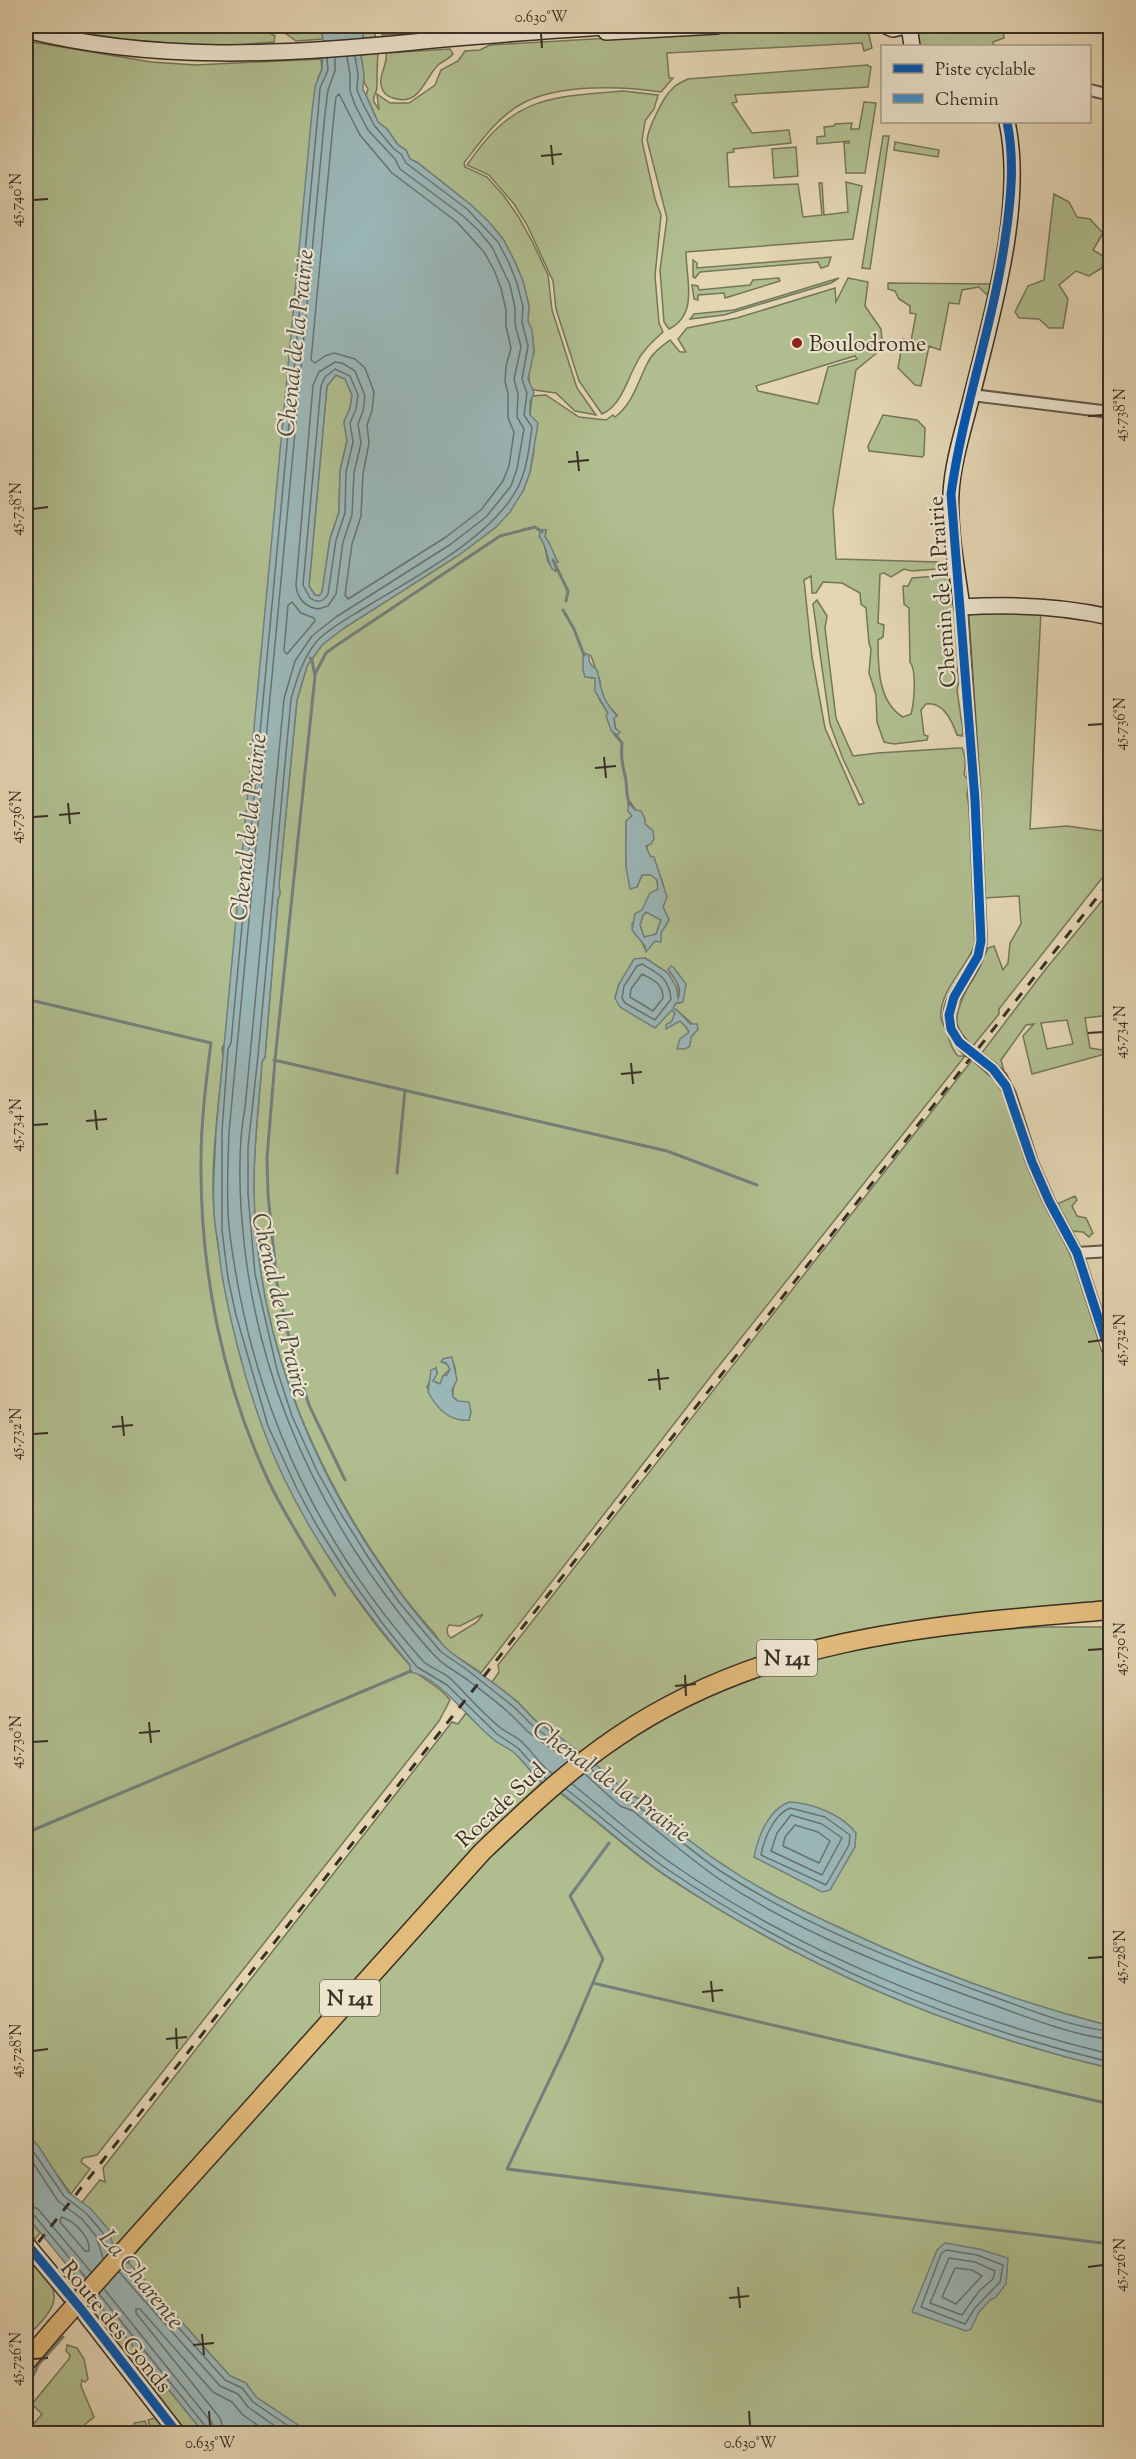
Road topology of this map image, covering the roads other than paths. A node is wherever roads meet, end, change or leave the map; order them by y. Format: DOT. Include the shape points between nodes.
graph roads {
  1 [pos="617,26"];
  2 [pos="717,26"];
  3 [pos="898,26"];
  4 [pos="26,30"];
  5 [pos="405,43"];
  6 [pos="902,45"];
  7 [pos="911,45"];
  8 [pos="1091,90"];
  9 [pos="1110,94"];
  10 [pos="1007,123"];
  11 [pos="972,395"];
  12 [pos="1110,412"];
  13 [pos="962,607"];
  14 [pos="1110,617"];
  15 [pos="969,1051"];
  16 [pos="980,1059"];
  17 [pos="1110,1251"];
  18 [pos="1077,1252"];
  19 [pos="1110,1354"];
  20 [pos="1110,1610"];
  21 [pos="1110,1619"];
  22 [pos="972,1622"];
  23 [pos="26,2243"];
  24 [pos="26,2362"];
  25 [pos="178,2433"];
  1 -- 5 [label="street"];
  2 -- 5 [label="street"];
  3 -- 6 [label="street"];
  3 -- 7 [label="street"];
  4 -- 5 [label="street" via="135,50 212,54"];
  8 -- 9 [label="street"];
  10 -- 11 [label="street, Chemin de la Prairie" via="1011,201 999,282"];
  11 -- 12 [label="street"];
  11 -- 13 [label="street, Chemin de la Prairie" via="951,494"];
  13 -- 14 [label="street" via="1080,610"];
  13 -- 15 [label="street, Chemin de la Prairie" via="981,941 978,956 954,997 949,1015 955,1036"];
  16 -- 18 [label="street" via="1006,1086 1032,1162"];
  17 -- 18 [label="street"];
  18 -- 19 [label="street"];
  20 -- 22 [label="highway, Rocade Sud / N 141"];
  21 -- 22 [label="highway, Rocade Sud / N 141"];
  22 -- 24 [label="highway, Rocade Sud / N 141, bridge" via="799,1653 693,1693 617,1737 532,1804 482,1852"];
  23 -- 25 [label="street, Route des Gonds"];
}
